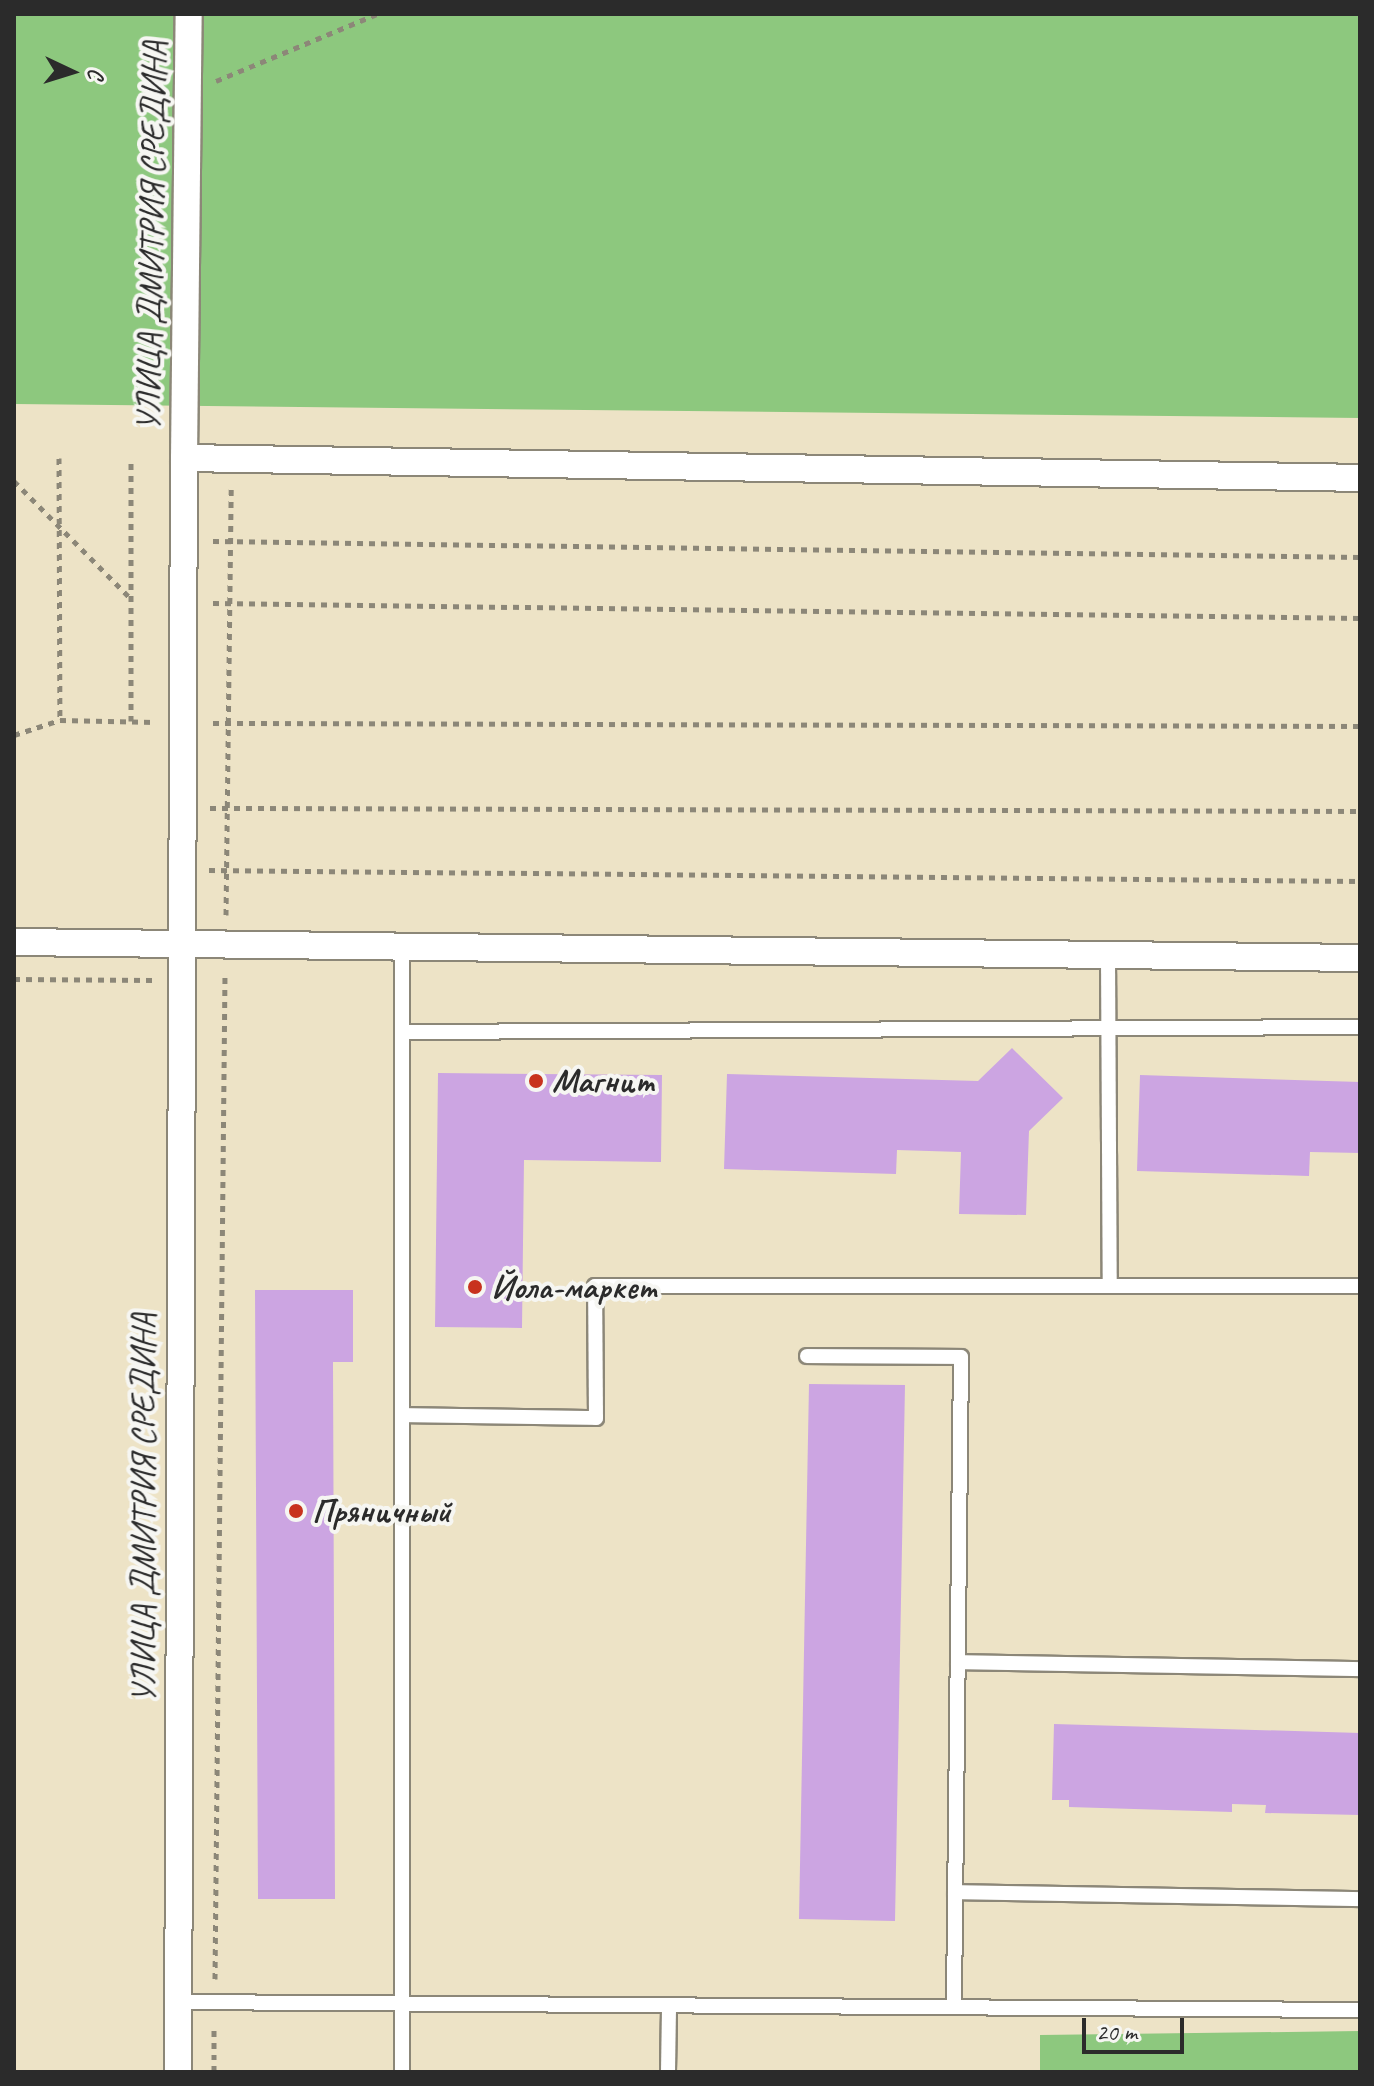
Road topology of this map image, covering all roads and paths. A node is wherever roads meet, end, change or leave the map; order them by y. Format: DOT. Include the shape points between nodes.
graph roads {
  1 [pos="189,14"];
  2 [pos="377,14"];
  3 [pos="188,92"];
  4 [pos="59,458"];
  5 [pos="184,458"];
  6 [pos="131,460"];
  7 [pos="231,461"];
  8 [pos="1360,478"];
  9 [pos="14,481"];
  10 [pos="59,526"];
  11 [pos="187,541"];
  12 [pos="230,542"];
  13 [pos="1360,557"];
  14 [pos="131,599"];
  15 [pos="185,603"];
  16 [pos="229,603"];
  17 [pos="1360,618"];
  18 [pos="60,720"];
  19 [pos="131,721"];
  20 [pos="181,722"];
  21 [pos="228,723"];
  22 [pos="1360,726"];
  23 [pos="14,735"];
  24 [pos="181,808"];
  25 [pos="227,808"];
  26 [pos="1360,811"];
  27 [pos="180,870"];
  28 [pos="227,870"];
  29 [pos="1360,881"];
  30 [pos="14,942"];
  31 [pos="180,944"];
  32 [pos="226,944"];
  33 [pos="402,946"];
  34 [pos="1108,955"];
  35 [pos="1360,958"];
  36 [pos="14,979"];
  37 [pos="180,980"];
  38 [pos="225,980"];
  39 [pos="1110,1026"];
  40 [pos="1360,1027"];
  41 [pos="404,1032"];
  42 [pos="1110,1286"];
  43 [pos="1360,1286"];
  44 [pos="807,1356"];
  45 [pos="404,1415"];
  46 [pos="958,1662"];
  47 [pos="1360,1669"];
  48 [pos="955,1892"];
  49 [pos="1360,1899"];
  50 [pos="179,2002"];
  51 [pos="215,2002"];
  52 [pos="403,2003"];
  53 [pos="669,2005"];
  54 [pos="954,2007"];
  55 [pos="1360,2010"];
  56 [pos="178,2072"];
  57 [pos="214,2072"];
  58 [pos="402,2072"];
  59 [pos="668,2072"];
  1 -- 3 [label="street, УЛИЦА ДМИТРИЯ СРЕДИНА"];
  2 -- 3 [label="path"];
  3 -- 5 [label="street, УЛИЦА ДМИТРИЯ СРЕДИНА"];
  4 -- 10 [label="path"];
  5 -- 7 [label="street"];
  5 -- 11 [label="street, УЛИЦА ДМИТРИЯ СРЕДИНА"];
  6 -- 14 [label="path"];
  7 -- 8 [label="street"];
  7 -- 12 [label="path"];
  9 -- 10 [label="path"];
  10 -- 14 [label="path"];
  10 -- 18 [label="path"];
  11 -- 12 [label="path"];
  11 -- 15 [label="street, УЛИЦА ДМИТРИЯ СРЕДИНА"];
  12 -- 13 [label="path"];
  12 -- 16 [label="path"];
  14 -- 19 [label="path"];
  15 -- 16 [label="path"];
  15 -- 20 [label="street, УЛИЦА ДМИТРИЯ СРЕДИНА"];
  16 -- 17 [label="path"];
  16 -- 21 [label="path"];
  18 -- 19 [label="path"];
  18 -- 23 [label="path"];
  19 -- 20 [label="path"];
  20 -- 21 [label="path"];
  20 -- 24 [label="street, УЛИЦА ДМИТРИЯ СРЕДИНА"];
  21 -- 22 [label="path"];
  21 -- 25 [label="path"];
  24 -- 25 [label="path"];
  24 -- 27 [label="street, УЛИЦА ДМИТРИЯ СРЕДИНА"];
  25 -- 26 [label="path"];
  25 -- 28 [label="path"];
  27 -- 28 [label="path"];
  27 -- 31 [label="street, УЛИЦА ДМИТРИЯ СРЕДИНА"];
  28 -- 29 [label="path"];
  28 -- 32 [label="path"];
  30 -- 31 [label="street"];
  31 -- 32 [label="street"];
  31 -- 37 [label="street, УЛИЦА ДМИТРИЯ СРЕДИНА"];
  32 -- 33 [label="street"];
  32 -- 38 [label="path"];
  33 -- 34 [label="street"];
  33 -- 41 [label="lane"];
  34 -- 35 [label="street"];
  34 -- 39 [label="lane"];
  36 -- 37 [label="path"];
  37 -- 38 [label="path"];
  37 -- 50 [label="street, УЛИЦА ДМИТРИЯ СРЕДИНА"];
  38 -- 51 [label="path"];
  39 -- 40 [label="lane"];
  39 -- 41 [label="lane"];
  39 -- 42 [label="lane"];
  41 -- 45 [label="lane"];
  42 -- 43 [label="lane"];
  42 -- 45 [label="lane" via="595,1286 596,1418"];
  44 -- 46 [label="lane" via="961,1357"];
  45 -- 52 [label="lane"];
  46 -- 47 [label="lane"];
  46 -- 48 [label="lane"];
  48 -- 49 [label="lane"];
  48 -- 54 [label="lane"];
  50 -- 51 [label="lane"];
  50 -- 56 [label="street, УЛИЦА ДМИТРИЯ СРЕДИНА"];
  51 -- 52 [label="lane"];
  51 -- 57 [label="path"];
  52 -- 53 [label="lane"];
  52 -- 58 [label="lane"];
  53 -- 54 [label="lane"];
  53 -- 59 [label="lane"];
  54 -- 55 [label="lane"];
}
